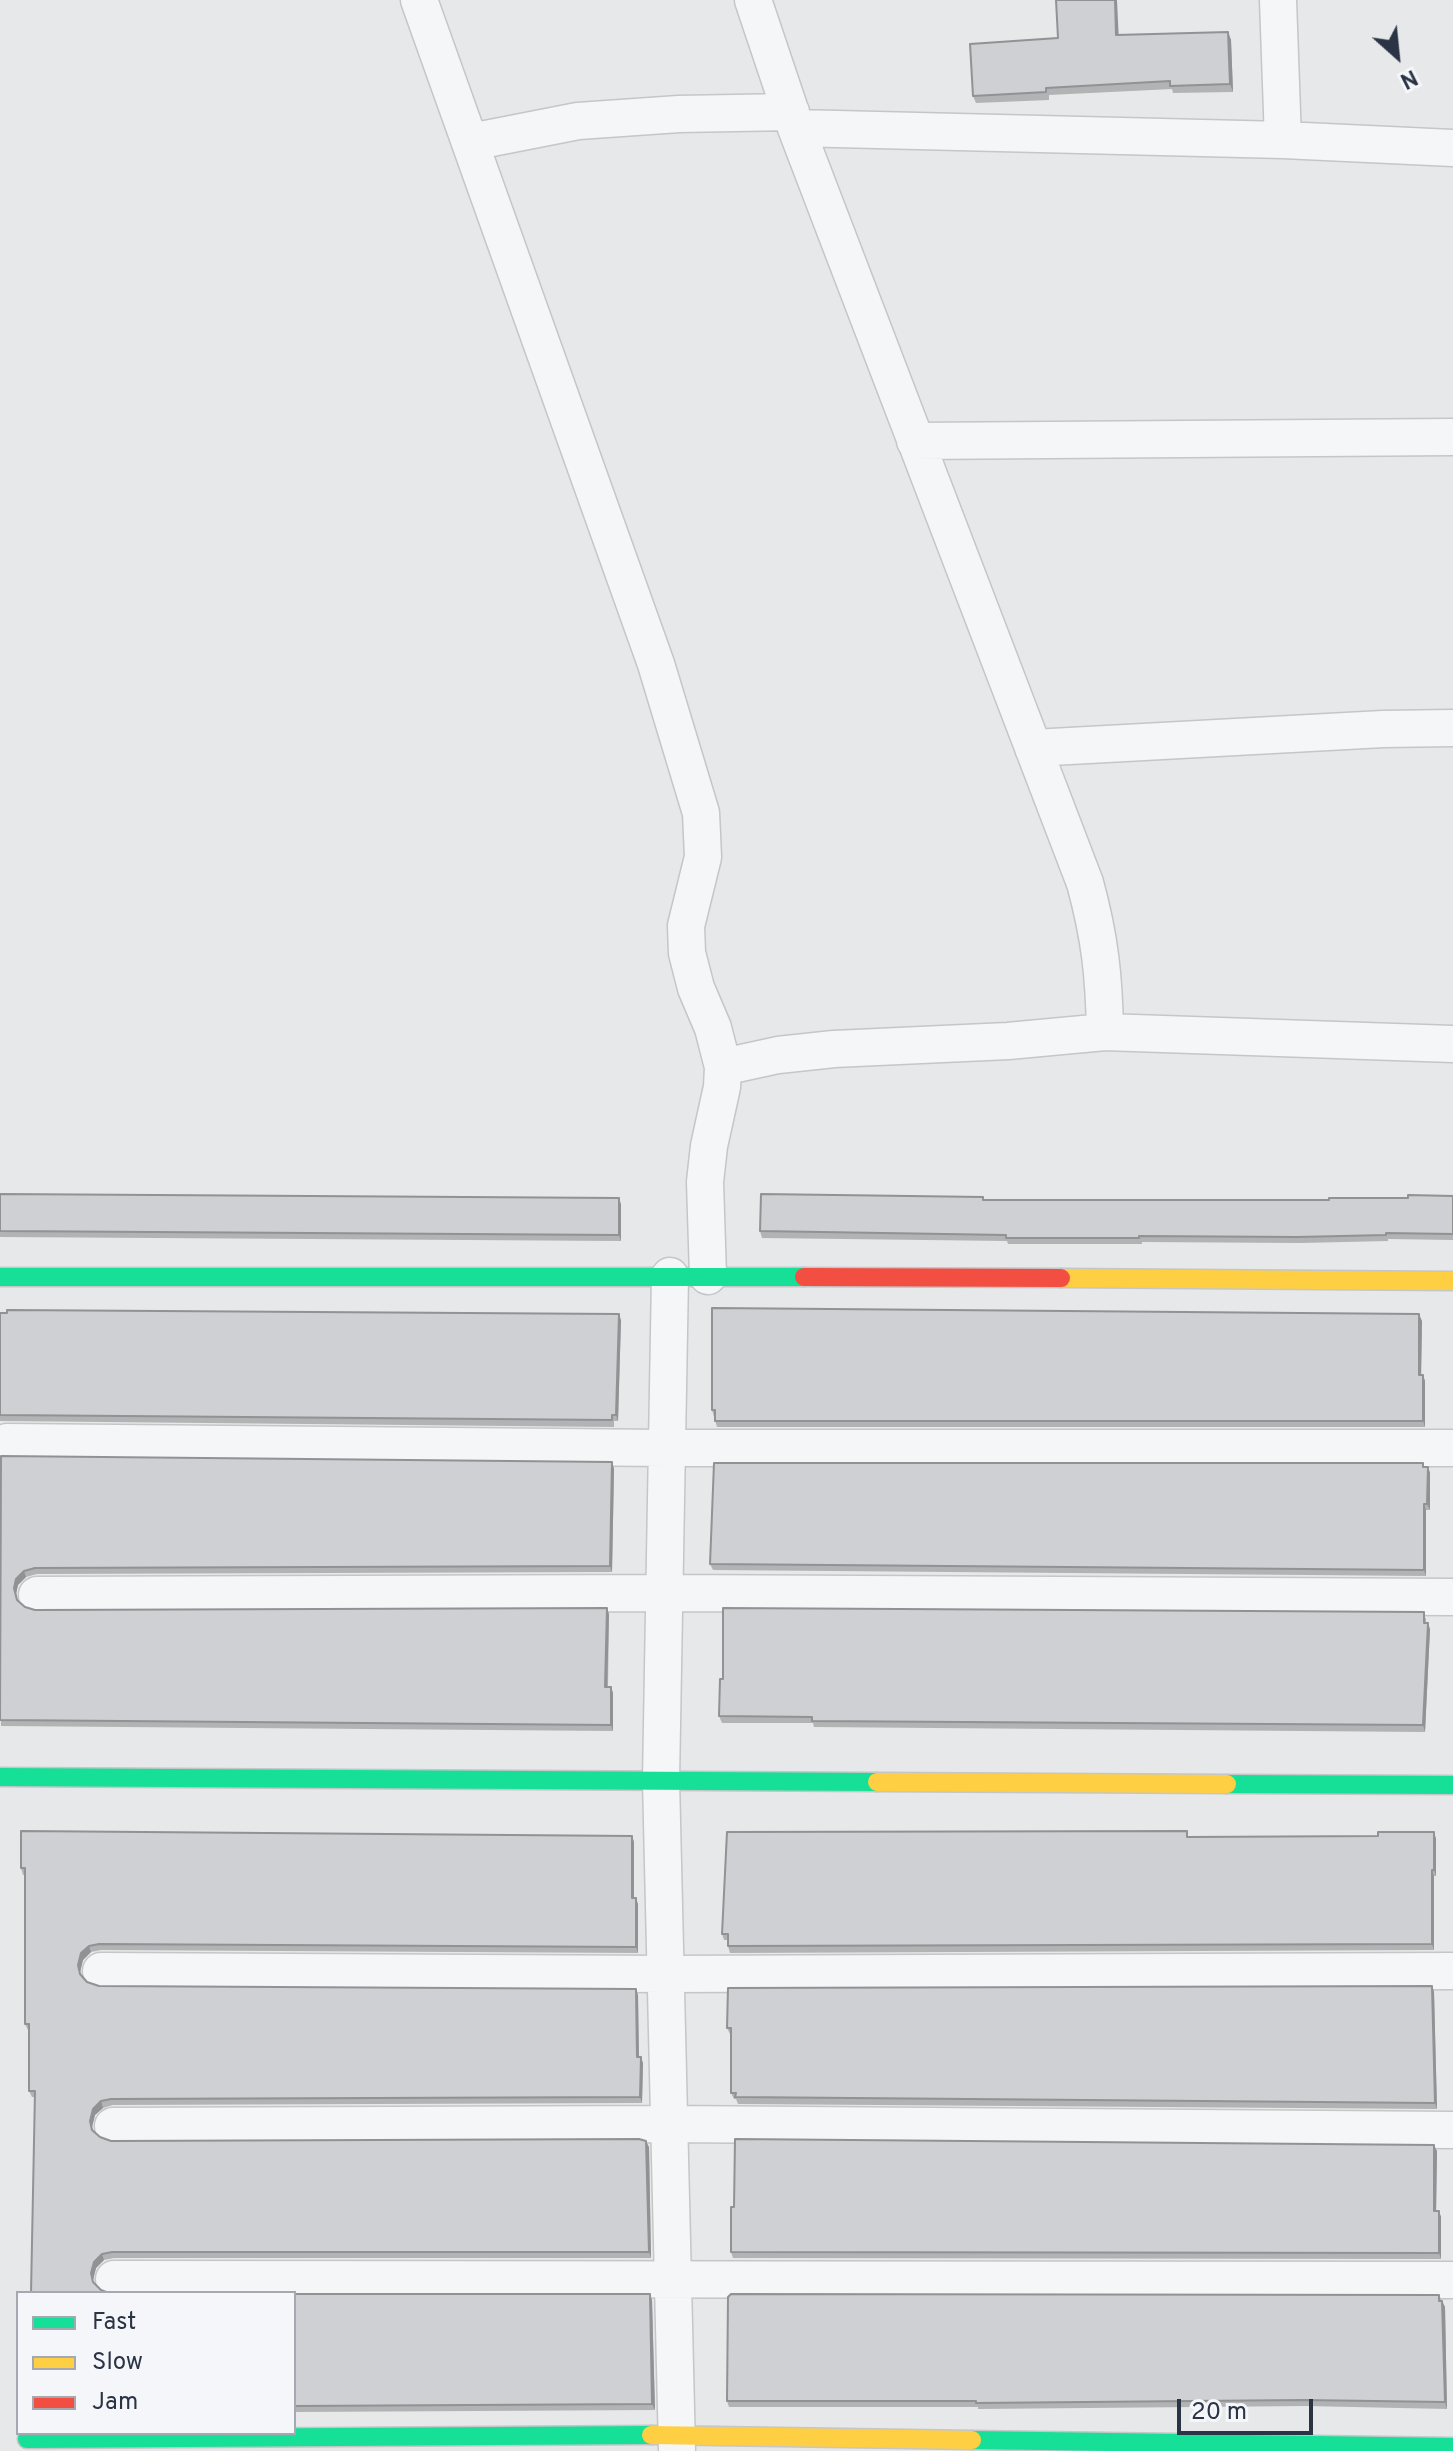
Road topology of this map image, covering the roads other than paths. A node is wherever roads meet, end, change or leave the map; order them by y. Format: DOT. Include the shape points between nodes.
graph roads {
  1 [pos="419,0"];
  2 [pos="753,0"];
  3 [pos="1278,0"];
  4 [pos="794,120"];
  5 [pos="1283,140"];
  6 [pos="471,142"];
  7 [pos="1453,148"];
  8 [pos="1453,437"];
  9 [pos="915,441"];
  10 [pos="1453,728"];
  11 [pos="1033,748"];
  12 [pos="1105,1032"];
  13 [pos="1453,1044"];
  14 [pos="723,1067"];
  15 [pos="670,1276"];
  16 [pos="708,1276"];
  17 [pos="0,1277"];
  18 [pos="1453,1281"];
  19 [pos="7,1442"];
  20 [pos="666,1448"];
  21 [pos="1453,1448"];
  22 [pos="664,1593"];
  23 [pos="37,1595"];
  24 [pos="1453,1597"];
  25 [pos="0,1777"];
  26 [pos="661,1780"];
  27 [pos="1453,1785"];
  28 [pos="101,1971"];
  29 [pos="1453,1971"];
  30 [pos="666,1974"];
  31 [pos="669,2124"];
  32 [pos="113,2126"];
  33 [pos="1453,2130"];
  34 [pos="114,2279"];
  35 [pos="673,2280"];
  36 [pos="1453,2280"];
  37 [pos="27,2439"];
  38 [pos="677,2443"];
  39 [pos="1054,2446"];
  40 [pos="1453,2447"];
  1 -- 6 [label="street"];
  2 -- 4 [label="street"];
  3 -- 5 [label="street"];
  4 -- 5 [label="street"];
  4 -- 6 [label="street" via="679,114 578,121"];
  4 -- 9 [label="street"];
  5 -- 7 [label="street"];
  6 -- 14 [label="street" via="656,664 701,813 703,857 686,926 687,953"];
  8 -- 9 [label="street"];
  9 -- 11 [label="street"];
  10 -- 11 [label="street"];
  11 -- 12 [label="street" via="1085,883 1098,932"];
  12 -- 13 [label="street"];
  12 -- 14 [label="street" via="834,1049"];
  14 -- 16 [label="street" via="705,1182"];
  15 -- 16 [label="street"];
  15 -- 17 [label="street"];
  15 -- 20 [label="street"];
  16 -- 18 [label="street"];
  19 -- 20 [label="street"];
  20 -- 21 [label="street"];
  20 -- 22 [label="street"];
  22 -- 23 [label="street"];
  22 -- 24 [label="street"];
  22 -- 26 [label="street"];
  25 -- 26 [label="street"];
  26 -- 27 [label="street"];
  26 -- 30 [label="street"];
  28 -- 30 [label="street"];
  29 -- 30 [label="street"];
  30 -- 31 [label="street"];
  31 -- 32 [label="street"];
  31 -- 33 [label="street"];
  31 -- 35 [label="street"];
  34 -- 35 [label="street"];
  35 -- 36 [label="street"];
  35 -- 38 [label="street"];
  37 -- 38 [label="street"];
  38 -- 39 [label="street"];
  39 -- 40 [label="street"];
}
